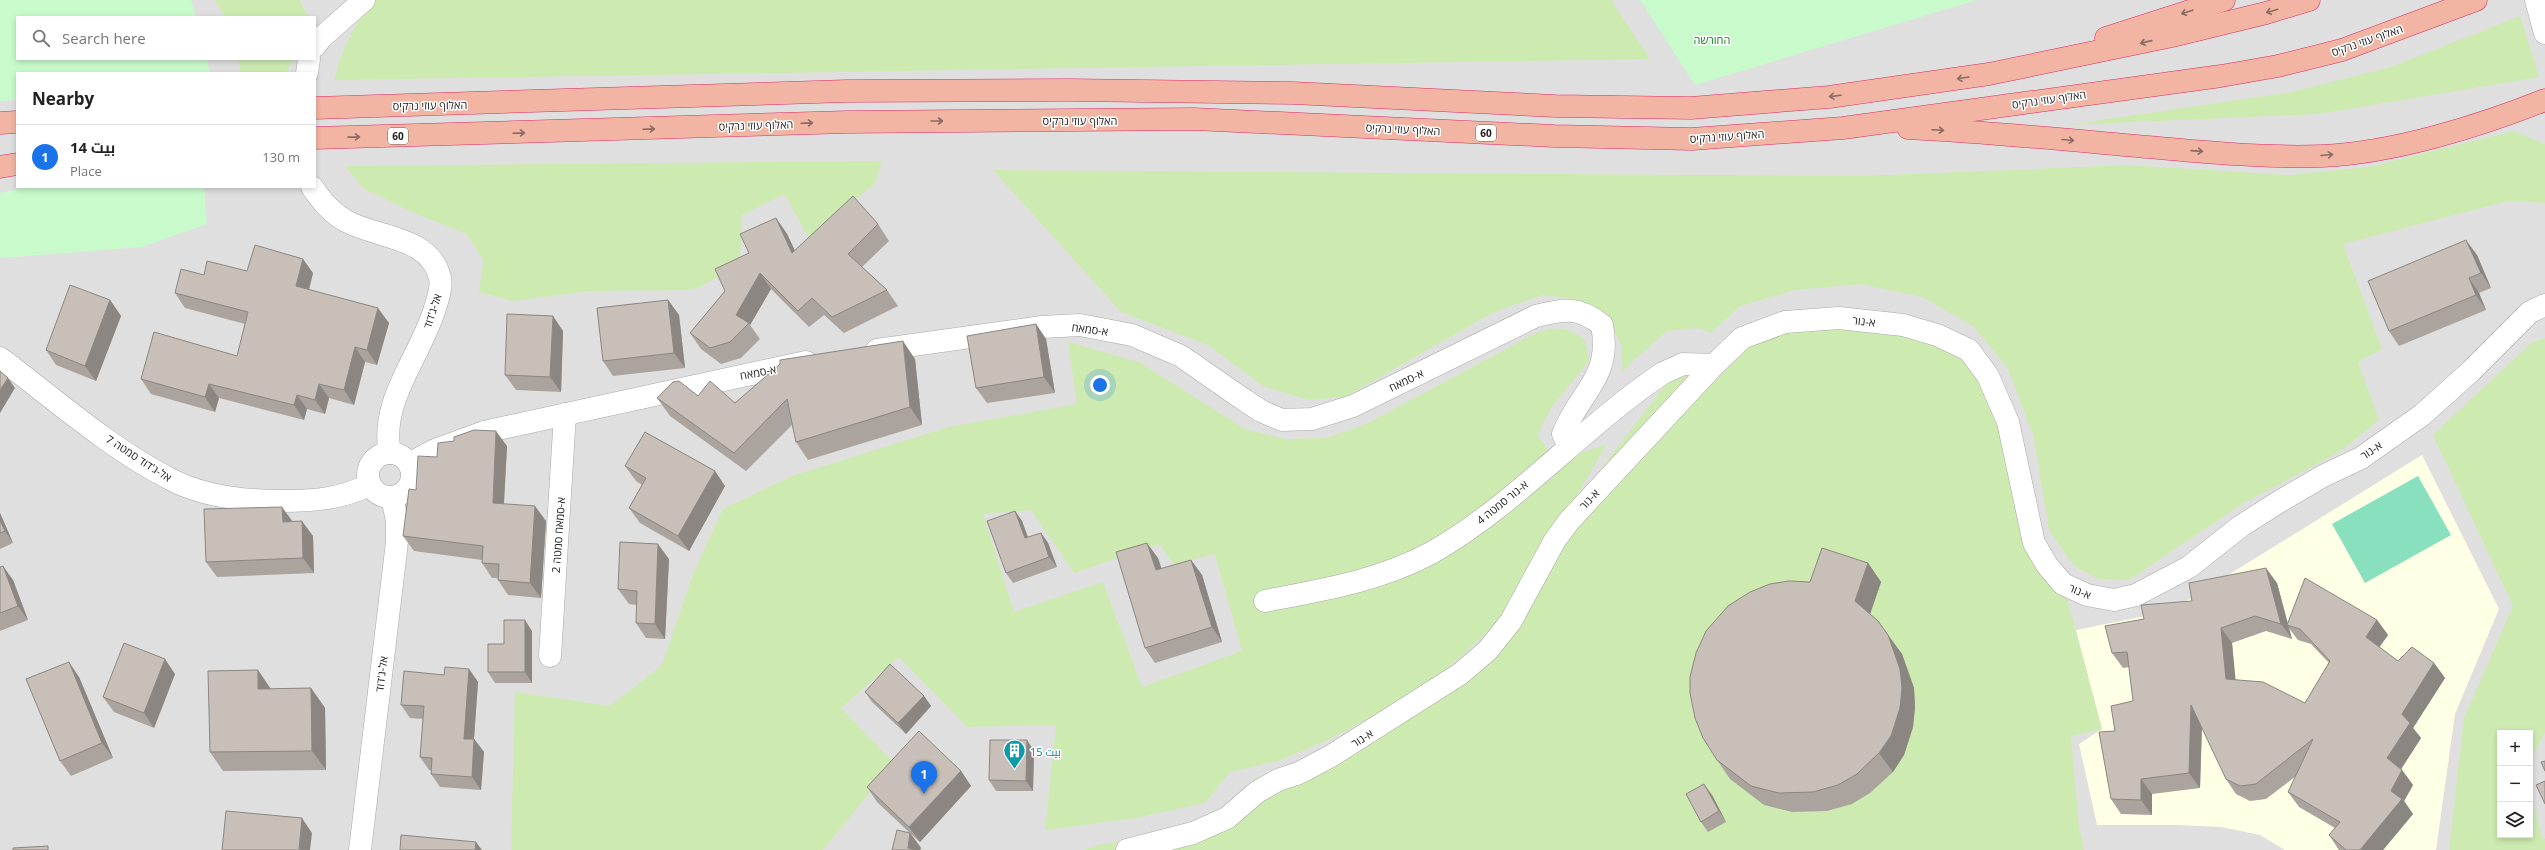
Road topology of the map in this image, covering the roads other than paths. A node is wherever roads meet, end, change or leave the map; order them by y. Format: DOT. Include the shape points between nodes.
graph roads {
  1 [pos="364,0"];
  2 [pos="2224,0"];
  3 [pos="2309,0"];
  4 [pos="2476,0"];
  5 [pos="316,45"];
  6 [pos="310,60"];
  7 [pos="307,72"];
  8 [pos="1989,74"];
  9 [pos="2545,100"];
  10 [pos="316,108"];
  11 [pos="16,122"];
  12 [pos="0,123"];
  13 [pos="1843,128"];
  14 [pos="316,138"];
  15 [pos="16,164"];
  16 [pos="0,167"];
  17 [pos="313,188"];
  18 [pos="2545,304"];
  19 [pos="856,353"];
  20 [pos="0,358"];
  21 [pos="825,359"];
  22 [pos="1714,365"];
  23 [pos="565,414"];
  24 [pos="1568,447"];
  25 [pos="390,453"];
  26 [pos="409,464"];
  27 [pos="369,485"];
  28 [pos="392,498"];
  29 [pos="1265,601"];
  30 [pos="550,656"];
  31 [pos="360,850"];
  32 [pos="1126,850"];
  1 -- 5 [label="street"];
  2 -- 8 [label="highway, one-way"];
  3 -- 8 [label="highway, האלוף עוזי נרקיס, one-way" via="2165,38"];
  4 -- 13 [label="highway, האלוף עוזי נרקיס / 60" via="2342,50 2278,66"];
  6 -- 7 [label="street"];
  8 -- 10 [label="highway, האלוף עוזי נרקיס, one-way" via="1829,97 1691,108 1555,106 1293,93 1078,90 847,91"];
  13 -- 9 [label="highway, one-way" via="1946,130 2184,150 2272,156 2324,156 2410,142 2500,117"];
  11 -- 12 [label="highway"];
  14 -- 13 [label="highway, האלוף עוזי נרקיס / 60, one-way" via="848,122 1187,120 1554,136 1692,139"];
  15 -- 16 [label="highway"];
  17 -- 25 [label="street, אל-ג'דוד" via="326,208 346,222 424,252 434,263 440,279 432,318 387,425"];
  18 -- 22 [label="street, א-נור" via="2530,312 2422,415 2361,458 2323,476 2277,503 2241,526 2189,567 2162,583 2136,595 2114,600 2087,595 2063,584 2047,565 2034,543 2008,422 1988,376 1969,350 1937,335 1903,325 1839,318 1785,322 1763,329 1742,338"];
  19 -- 24 [label="street, א-סמאח" via="1042,327 1080,325 1132,335 1181,356 1237,396 1282,420 1312,419 1353,406 1536,316 1565,309 1590,316 1602,325 1606,344 1601,367 1589,390 1569,418 1563,434"];
  20 -- 27 [label="street, אל-ג'דוד סמטה 7" via="114,443 170,480 200,491 253,501 304,501 348,495"];
  21 -- 23 [label="street, א-סמאח"];
  22 -- 24 [label="street, א-נור סמטה 4" via="1683,364 1663,372"];
  22 -- 32 [label="street, א-נור" via="1569,521 1555,540 1511,621 1488,650 1460,674 1331,756 1257,792 1227,818 1194,833"];
  23 -- 26 [label="street, א-סמאח" via="484,432 435,450"];
  23 -- 30 [label="street, א-סמאח סמטה 2"];
  24 -- 29 [label="street, א-נור סמטה 4" via="1461,534 1429,554 1358,583"];
  25 -- 26 [label="street" via="398,454"];
  25 -- 27 [label="street" via="382,454 371,464"];
  26 -- 28 [label="street" via="412,472 409,487 399,496"];
  27 -- 28 [label="street" via="379,495"];
  28 -- 31 [label="street, אל-ג'דוד" via="397,521 397,542"];
}
